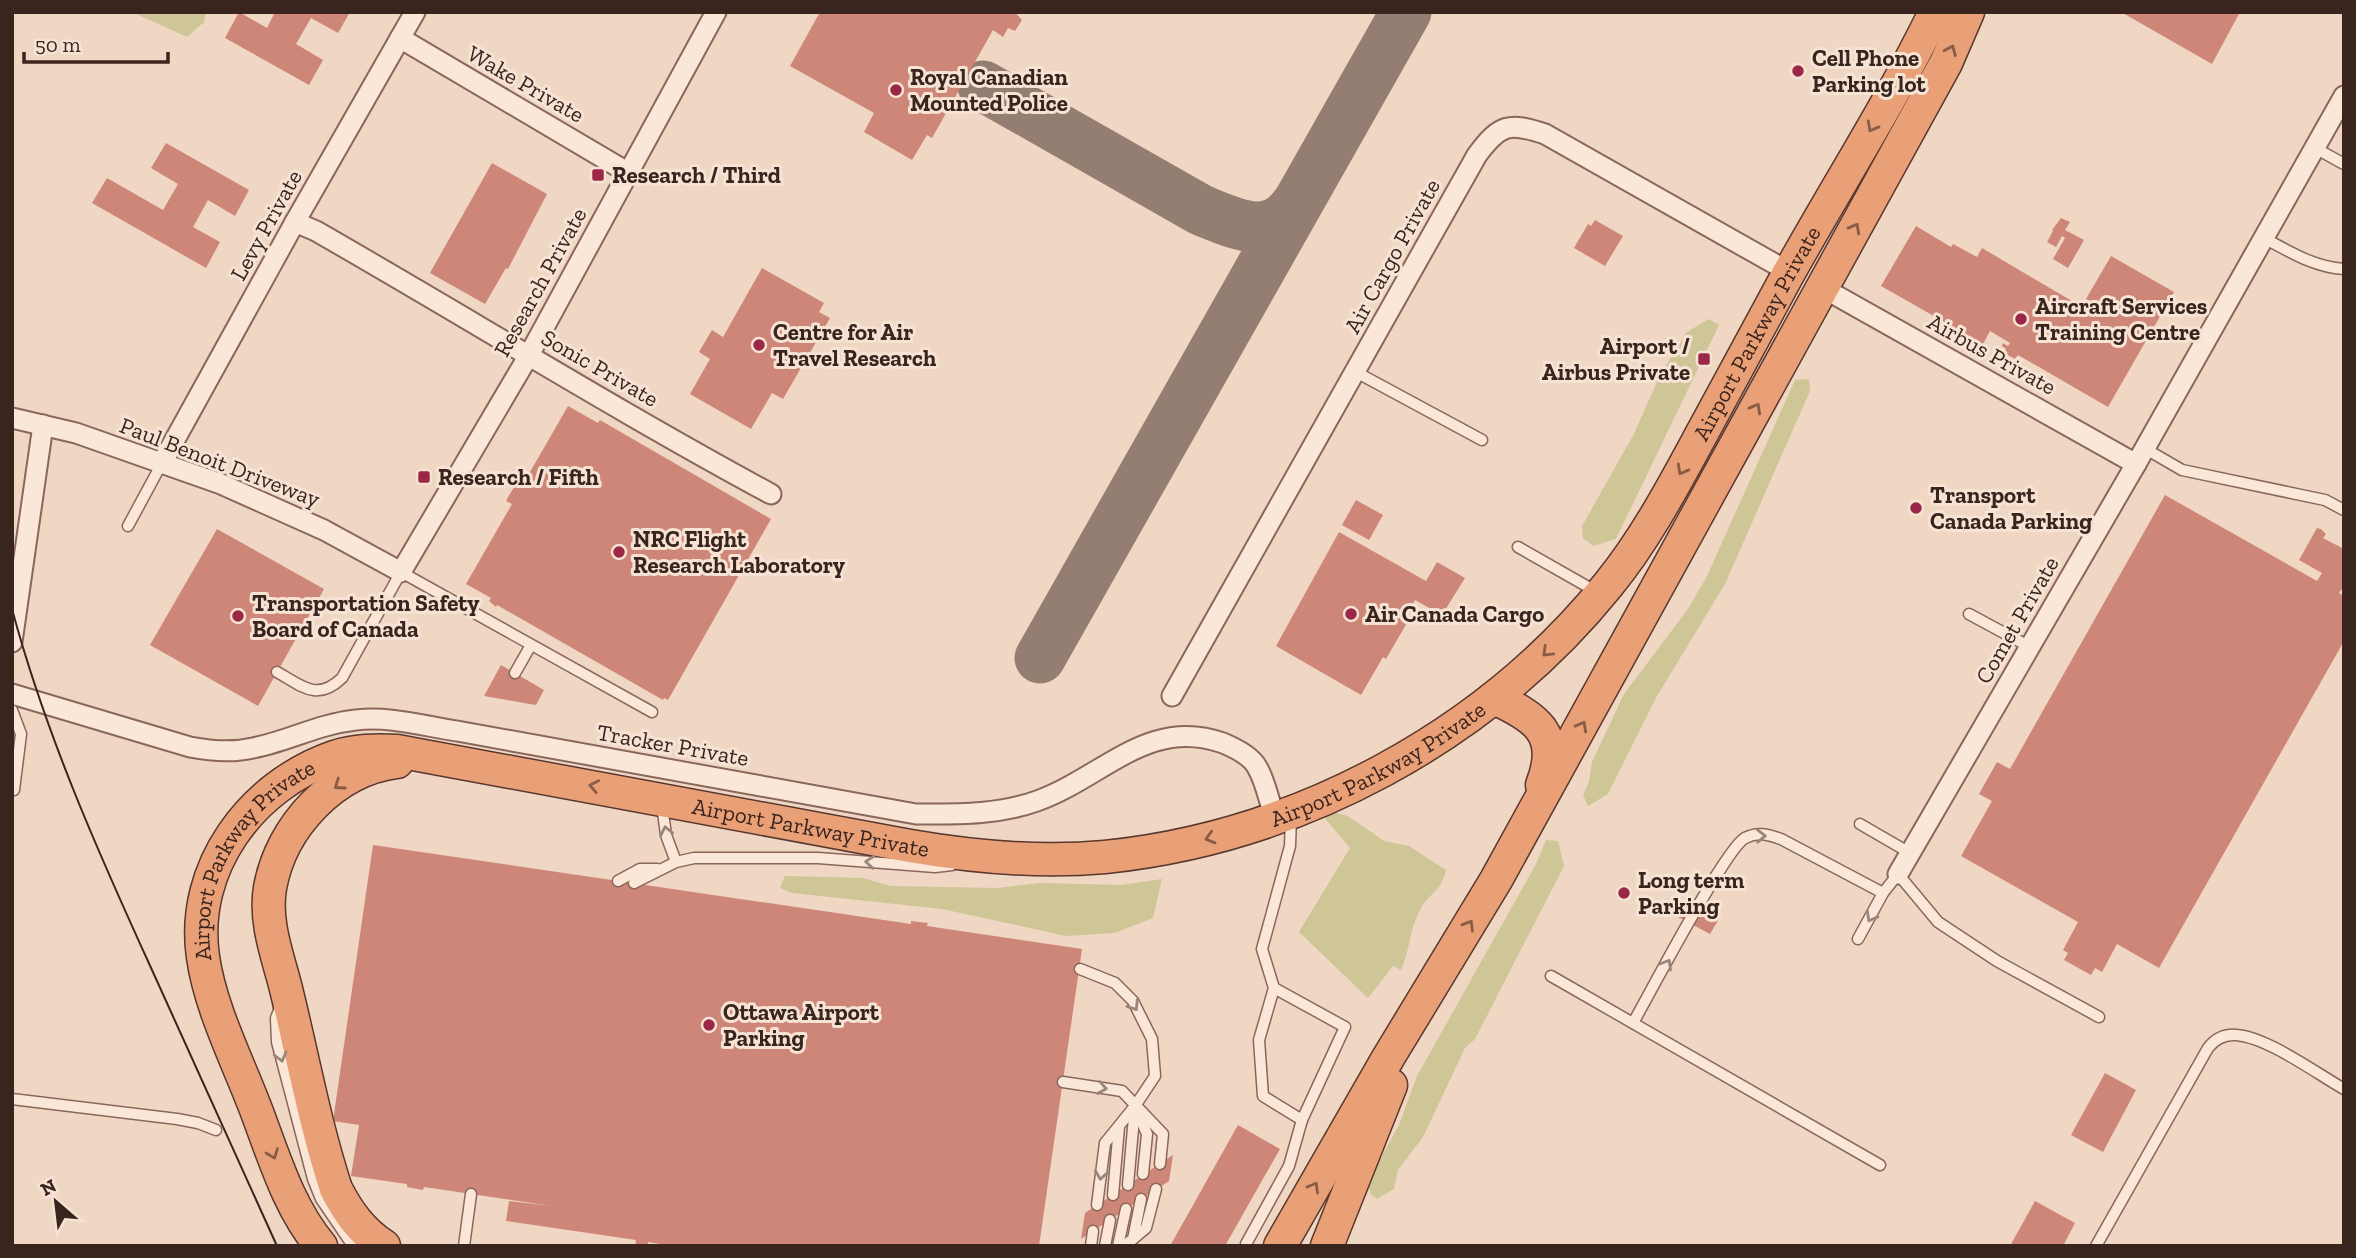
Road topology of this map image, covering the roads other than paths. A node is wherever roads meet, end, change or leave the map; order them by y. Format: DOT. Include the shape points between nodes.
graph roads {
  1 [pos="415,12"];
  2 [pos="716,12"];
  3 [pos="1935,12"];
  4 [pos="1968,12"];
  5 [pos="400,38"];
  6 [pos="2344,96"];
  7 [pos="2315,148"];
  8 [pos="2344,164"];
  9 [pos="627,172"];
  10 [pos="295,222"];
  11 [pos="2264,238"];
  12 [pos="2344,269"];
  13 [pos="1789,272"];
  14 [pos="1823,288"];
  15 [pos="529,355"];
  16 [pos="1354,371"];
  17 [pos="12,418"];
  18 [pos="43,425"];
  19 [pos="1482,440"];
  20 [pos="2140,456"];
  21 [pos="162,463"];
  22 [pos="771,494"];
  23 [pos="2344,510"];
  24 [pos="128,526"];
  25 [pos="20,541"];
  26 [pos="1518,547"];
  27 [pos="401,572"];
  28 [pos="1600,594"];
  29 [pos="1969,614"];
  30 [pos="12,642"];
  31 [pos="531,645"];
  32 [pos="2029,647"];
  33 [pos="277,672"];
  34 [pos="515,673"];
  35 [pos="12,694"];
  36 [pos="1172,696"];
  37 [pos="1494,698"];
  38 [pos="12,710"];
  39 [pos="652,712"];
  40 [pos="451,760"];
  41 [pos="14,790"];
  42 [pos="661,799"];
  43 [pos="1283,815"];
  44 [pos="1860,824"];
  45 [pos="1525,828"];
  46 [pos="1910,853"];
  47 [pos="1012,858"];
  48 [pos="676,862"];
  49 [pos="661,869"];
  50 [pos="1898,874"];
  51 [pos="618,881"];
  52 [pos="634,883"];
  53 [pos="1884,893"];
  54 [pos="1858,939"];
  55 [pos="1080,969"];
  56 [pos="1551,976"];
  57 [pos="1434,984"];
  58 [pos="1274,988"];
  59 [pos="287,992"];
  60 [pos="2099,1017"];
  61 [pos="1633,1023"];
  62 [pos="1063,1082"];
  63 [pos="2344,1089"];
  64 [pos="12,1100"];
  65 [pos="1135,1106"];
  66 [pos="1302,1121"];
  67 [pos="1119,1126"];
  68 [pos="216,1130"];
  69 [pos="1160,1164"];
  70 [pos="1880,1166"];
  71 [pos="1143,1174"];
  72 [pos="1128,1185"];
  73 [pos="1156,1189"];
  74 [pos="471,1194"];
  75 [pos="1113,1195"];
  76 [pos="1141,1199"];
  77 [pos="1097,1205"];
  78 [pos="1126,1209"];
  79 [pos="1110,1220"];
  80 [pos="1093,1231"];
  81 [pos="1132,1239"];
  82 [pos="1246,1244"];
  83 [pos="321,1246"];
  84 [pos="353,1246"];
  85 [pos="384,1246"];
  86 [pos="464,1246"];
  87 [pos="1091,1246"];
  88 [pos="1105,1246"];
  89 [pos="1120,1246"];
  90 [pos="1280,1246"];
  91 [pos="1327,1246"];
  92 [pos="2096,1246"];
  1 -- 5 [label="street, Levy Private"];
  2 -- 9 [label="street, Research Private"];
  3 -- 13 [label="highway, Airport Parkway Private, one-way"];
  14 -- 4 [label="highway, Airport Parkway Private, one-way" via="1946,63"];
  5 -- 9 [label="street, Wake Private"];
  5 -- 10 [label="street, Levy Private"];
  6 -- 7 [label="street, Comet Private"];
  7 -- 8 [label="lane"];
  7 -- 11 [label="street, Comet Private"];
  9 -- 15 [label="street, Research Private"];
  10 -- 15 [label="street, Sonic Private"];
  10 -- 21 [label="street, Levy Private"];
  11 -- 12 [label="lane" via="2311,262"];
  11 -- 20 [label="street, Comet Private"];
  13 -- 14 [label="highway"];
  13 -- 16 [label="street, Air Cargo Private" via="1564,144 1512,126 1495,133 1477,155"];
  13 -- 28 [label="highway, Airport Parkway Private, one-way" via="1670,493"];
  14 -- 20 [label="street, Airbus Private"];
  45 -- 14 [label="highway, Airport Parkway Private, one-way"];
  15 -- 22 [label="street, Sonic Private"];
  15 -- 27 [label="street, Research Private"];
  16 -- 19 [label="lane"];
  16 -- 36 [label="street, Air Cargo Private"];
  17 -- 18 [label="street, Paul Benoit Driveway"];
  18 -- 21 [label="street, Paul Benoit Driveway"];
  18 -- 25 [label="street"];
  20 -- 23 [label="lane" via="2182,470 2325,500"];
  20 -- 32 [label="street, Comet Private"];
  21 -- 24 [label="lane"];
  21 -- 27 [label="street, Paul Benoit Driveway" via="281,509"];
  25 -- 30 [label="street"];
  26 -- 28 [label="lane"];
  27 -- 31 [label="lane"];
  27 -- 33 [label="lane" via="336,685 314,692"];
  28 -- 37 [label="highway, Airport Parkway Private, one-way" via="1535,664"];
  29 -- 32 [label="lane"];
  31 -- 34 [label="lane"];
  31 -- 39 [label="lane"];
  32 -- 46 [label="street, Comet Private"];
  35 -- 43 [label="street, Tracker Private" via="212,751 252,749 317,727 381,719 916,814 1009,809 1087,778 1147,743 1200,737 1232,747 1257,766"];
  37 -- 43 [label="highway, Airport Parkway Private" via="1406,757 1347,789"];
  37 -- 45 [label="highway" via="1535,720 1547,744 1545,778"];
  38 -- 41 [label="lane" via="22,734"];
  42 -- 40 [label="highway, Airport Parkway Private, one-way"];
  40 -- 59 [label="highway, Airport Parkway Private, one-way" via="384,764 342,781 290,835 274,871 269,908"];
  40 -- 83 [label="highway, Airport Parkway Private, one-way" via="397,751 360,751 315,765 261,800 240,822 207,888 201,934 213,999 281,1176"];
  42 -- 47 [label="highway, Airport Parkway Private" via="920,848"];
  48 -- 42 [label="lane, one-way"];
  43 -- 47 [label="highway, Airport Parkway Private, one-way" via="1202,840 1142,852 1078,859"];
  43 -- 58 [label="lane" via="1290,846 1262,949"];
  44 -- 46 [label="lane"];
  57 -- 45 [label="highway, Airport Parkway Private, one-way"];
  46 -- 50 [label="street, Comet Private"];
  47 -- 48 [label="lane, one-way" via="935,867 818,858"];
  48 -- 49 [label="lane"];
  49 -- 51 [label="lane" via="640,869"];
  49 -- 52 [label="lane"];
  50 -- 53 [label="lane"];
  50 -- 60 [label="lane" via="1938,922 1997,961"];
  53 -- 54 [label="lane, one-way"];
  61 -- 53 [label="lane, one-way" via="1715,879 1745,838 1767,834"];
  55 -- 65 [label="lane, one-way" via="1115,983 1133,1001 1152,1039 1155,1076"];
  56 -- 61 [label="lane"];
  90 -- 57 [label="highway, Airport Parkway Private, one-way"];
  57 -- 91 [label="highway, Airport Parkway Private"];
  58 -- 66 [label="lane" via="1259,1040 1263,1096"];
  58 -- 66 [label="lane" via="1345,1027"];
  59 -- 84 [label="lane, one-way" via="276,1018 277,1042 313,1179"];
  59 -- 85 [label="highway, Airport Parkway Private" via="336,1189 360,1227"];
  61 -- 70 [label="lane"];
  62 -- 65 [label="lane, one-way" via="1122,1091"];
  63 -- 92 [label="lane" via="2252,1038 2228,1035 2213,1042"];
  64 -- 68 [label="lane" via="177,1119"];
  65 -- 67 [label="lane"];
  65 -- 69 [label="lane" via="1163,1134"];
  65 -- 71 [label="lane" via="1147,1135"];
  65 -- 72 [label="lane"];
  66 -- 82 [label="lane" via="1289,1166"];
  67 -- 75 [label="lane"];
  67 -- 77 [label="lane, one-way" via="1105,1143"];
  73 -- 81 [label="lane" via="1146,1228"];
  74 -- 86 [label="lane"];
  76 -- 81 [label="lane"];
  78 -- 89 [label="lane"];
  79 -- 88 [label="lane"];
  80 -- 87 [label="lane"];
  81 -- 89 [label="lane"];
}
